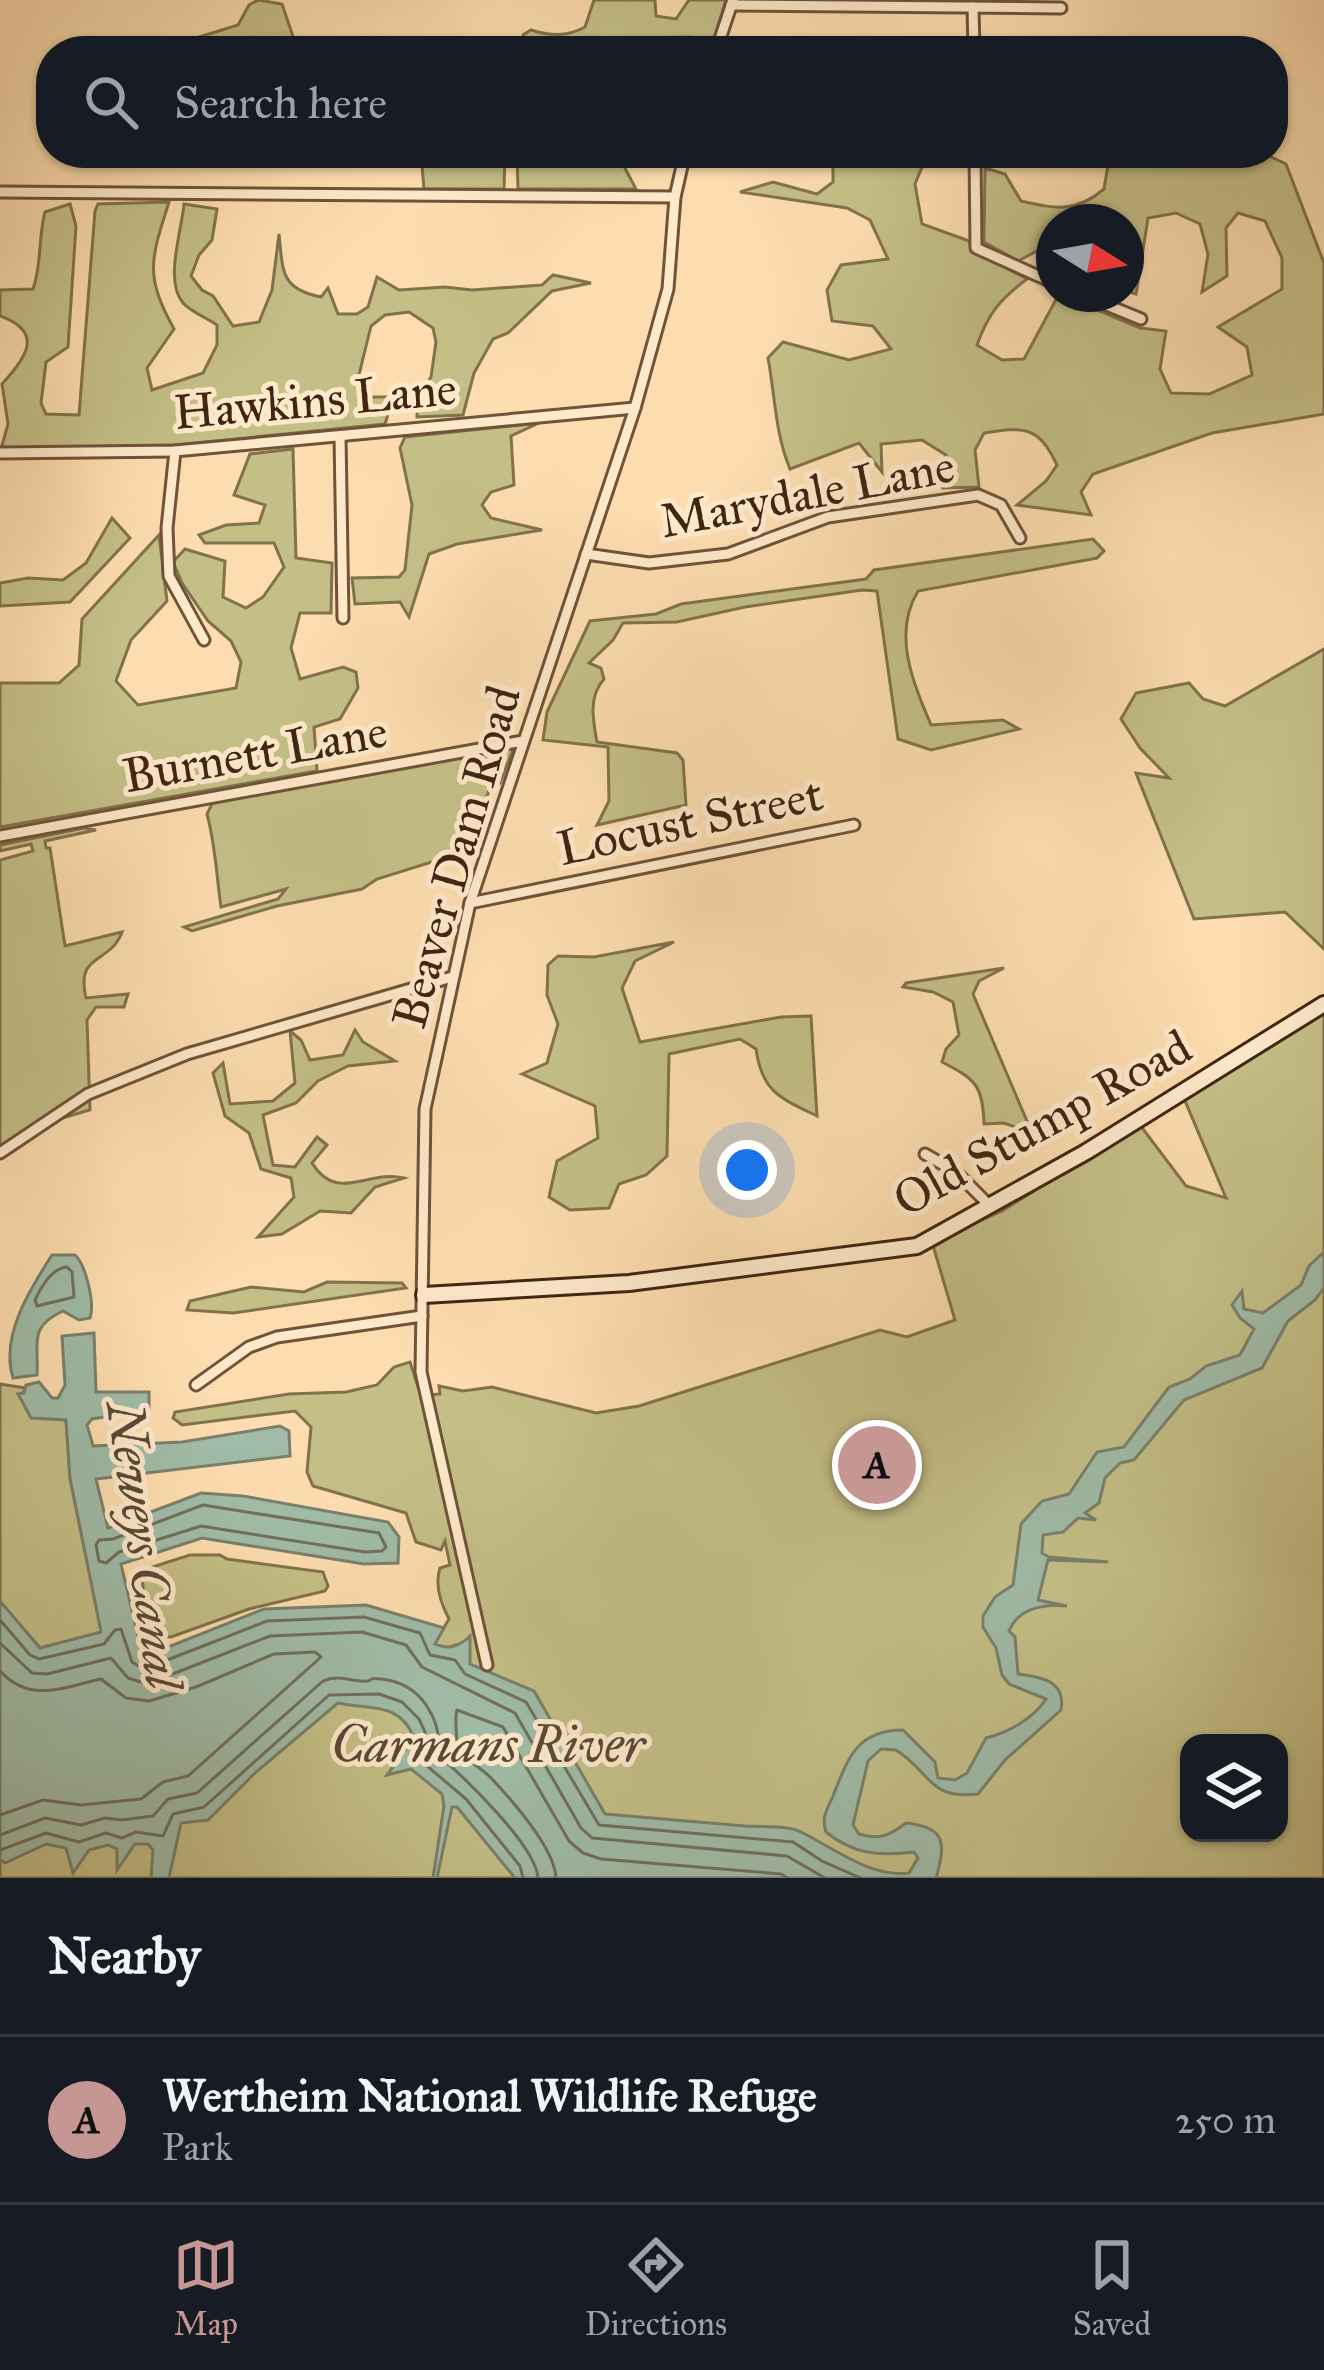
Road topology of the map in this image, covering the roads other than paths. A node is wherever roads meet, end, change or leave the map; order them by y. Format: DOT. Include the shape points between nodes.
graph roads {
  1 [pos="732,2"];
  2 [pos="973,7"];
  3 [pos="1061,8"];
  4 [pos="721,36"];
  5 [pos="974,36"];
  6 [pos="682,168"];
  7 [pos="975,168"];
  8 [pos="0,192"];
  9 [pos="675,197"];
  10 [pos="1036,275"];
  11 [pos="1124,312"];
  12 [pos="1141,319"];
  13 [pos="635,408"];
  14 [pos="340,436"];
  15 [pos="175,451"];
  16 [pos="0,453"];
  17 [pos="1021,538"];
  18 [pos="586,554"];
  19 [pos="343,618"];
  20 [pos="204,640"];
  21 [pos="524,741"];
  22 [pos="854,825"];
  23 [pos="0,836"];
  24 [pos="470,903"];
  25 [pos="452,977"];
  26 [pos="1324,1004"];
  27 [pos="0,1154"];
  28 [pos="925,1154"];
  29 [pos="991,1207"];
  30 [pos="424,1295"];
  31 [pos="422,1316"];
  32 [pos="196,1385"];
  33 [pos="487,1665"];
  1 -- 2 [label="street"];
  1 -- 4 [label="street"];
  2 -- 3 [label="street"];
  2 -- 5 [label="street"];
  6 -- 9 [label="street, Beaver Dam Road"];
  7 -- 10 [label="street" via="976,248"];
  8 -- 9 [label="street"];
  9 -- 13 [label="street, Beaver Dam Road" via="668,289"];
  11 -- 12 [label="street"];
  13 -- 14 [label="street, Hawkins Lane"];
  13 -- 18 [label="street, Beaver Dam Road"];
  14 -- 15 [label="street, Hawkins Lane"];
  14 -- 19 [label="street"];
  15 -- 16 [label="street, Hawkins Lane"];
  15 -- 20 [label="street" via="170,576"];
  17 -- 18 [label="street, Marydale Lane" via="1001,506 978,495 828,517 728,554 649,562"];
  18 -- 21 [label="street, Beaver Dam Road"];
  21 -- 23 [label="street, Burnett Lane"];
  21 -- 24 [label="street, Beaver Dam Road"];
  22 -- 24 [label="street, Locust Street"];
  24 -- 25 [label="street, Beaver Dam Road"];
  25 -- 27 [label="street" via="187,1054 88,1094"];
  25 -- 30 [label="street, Beaver Dam Road" via="425,1109"];
  26 -- 29 [label="street, Old Stump Road"];
  28 -- 29 [label="street"];
  29 -- 30 [label="street, Old Stump Road" via="917,1246 628,1283"];
  30 -- 31 [label="street, Beaver Dam Road"];
  31 -- 32 [label="street" via="277,1337"];
  31 -- 33 [label="street, Beaver Dam Road" via="421,1372"];
}
